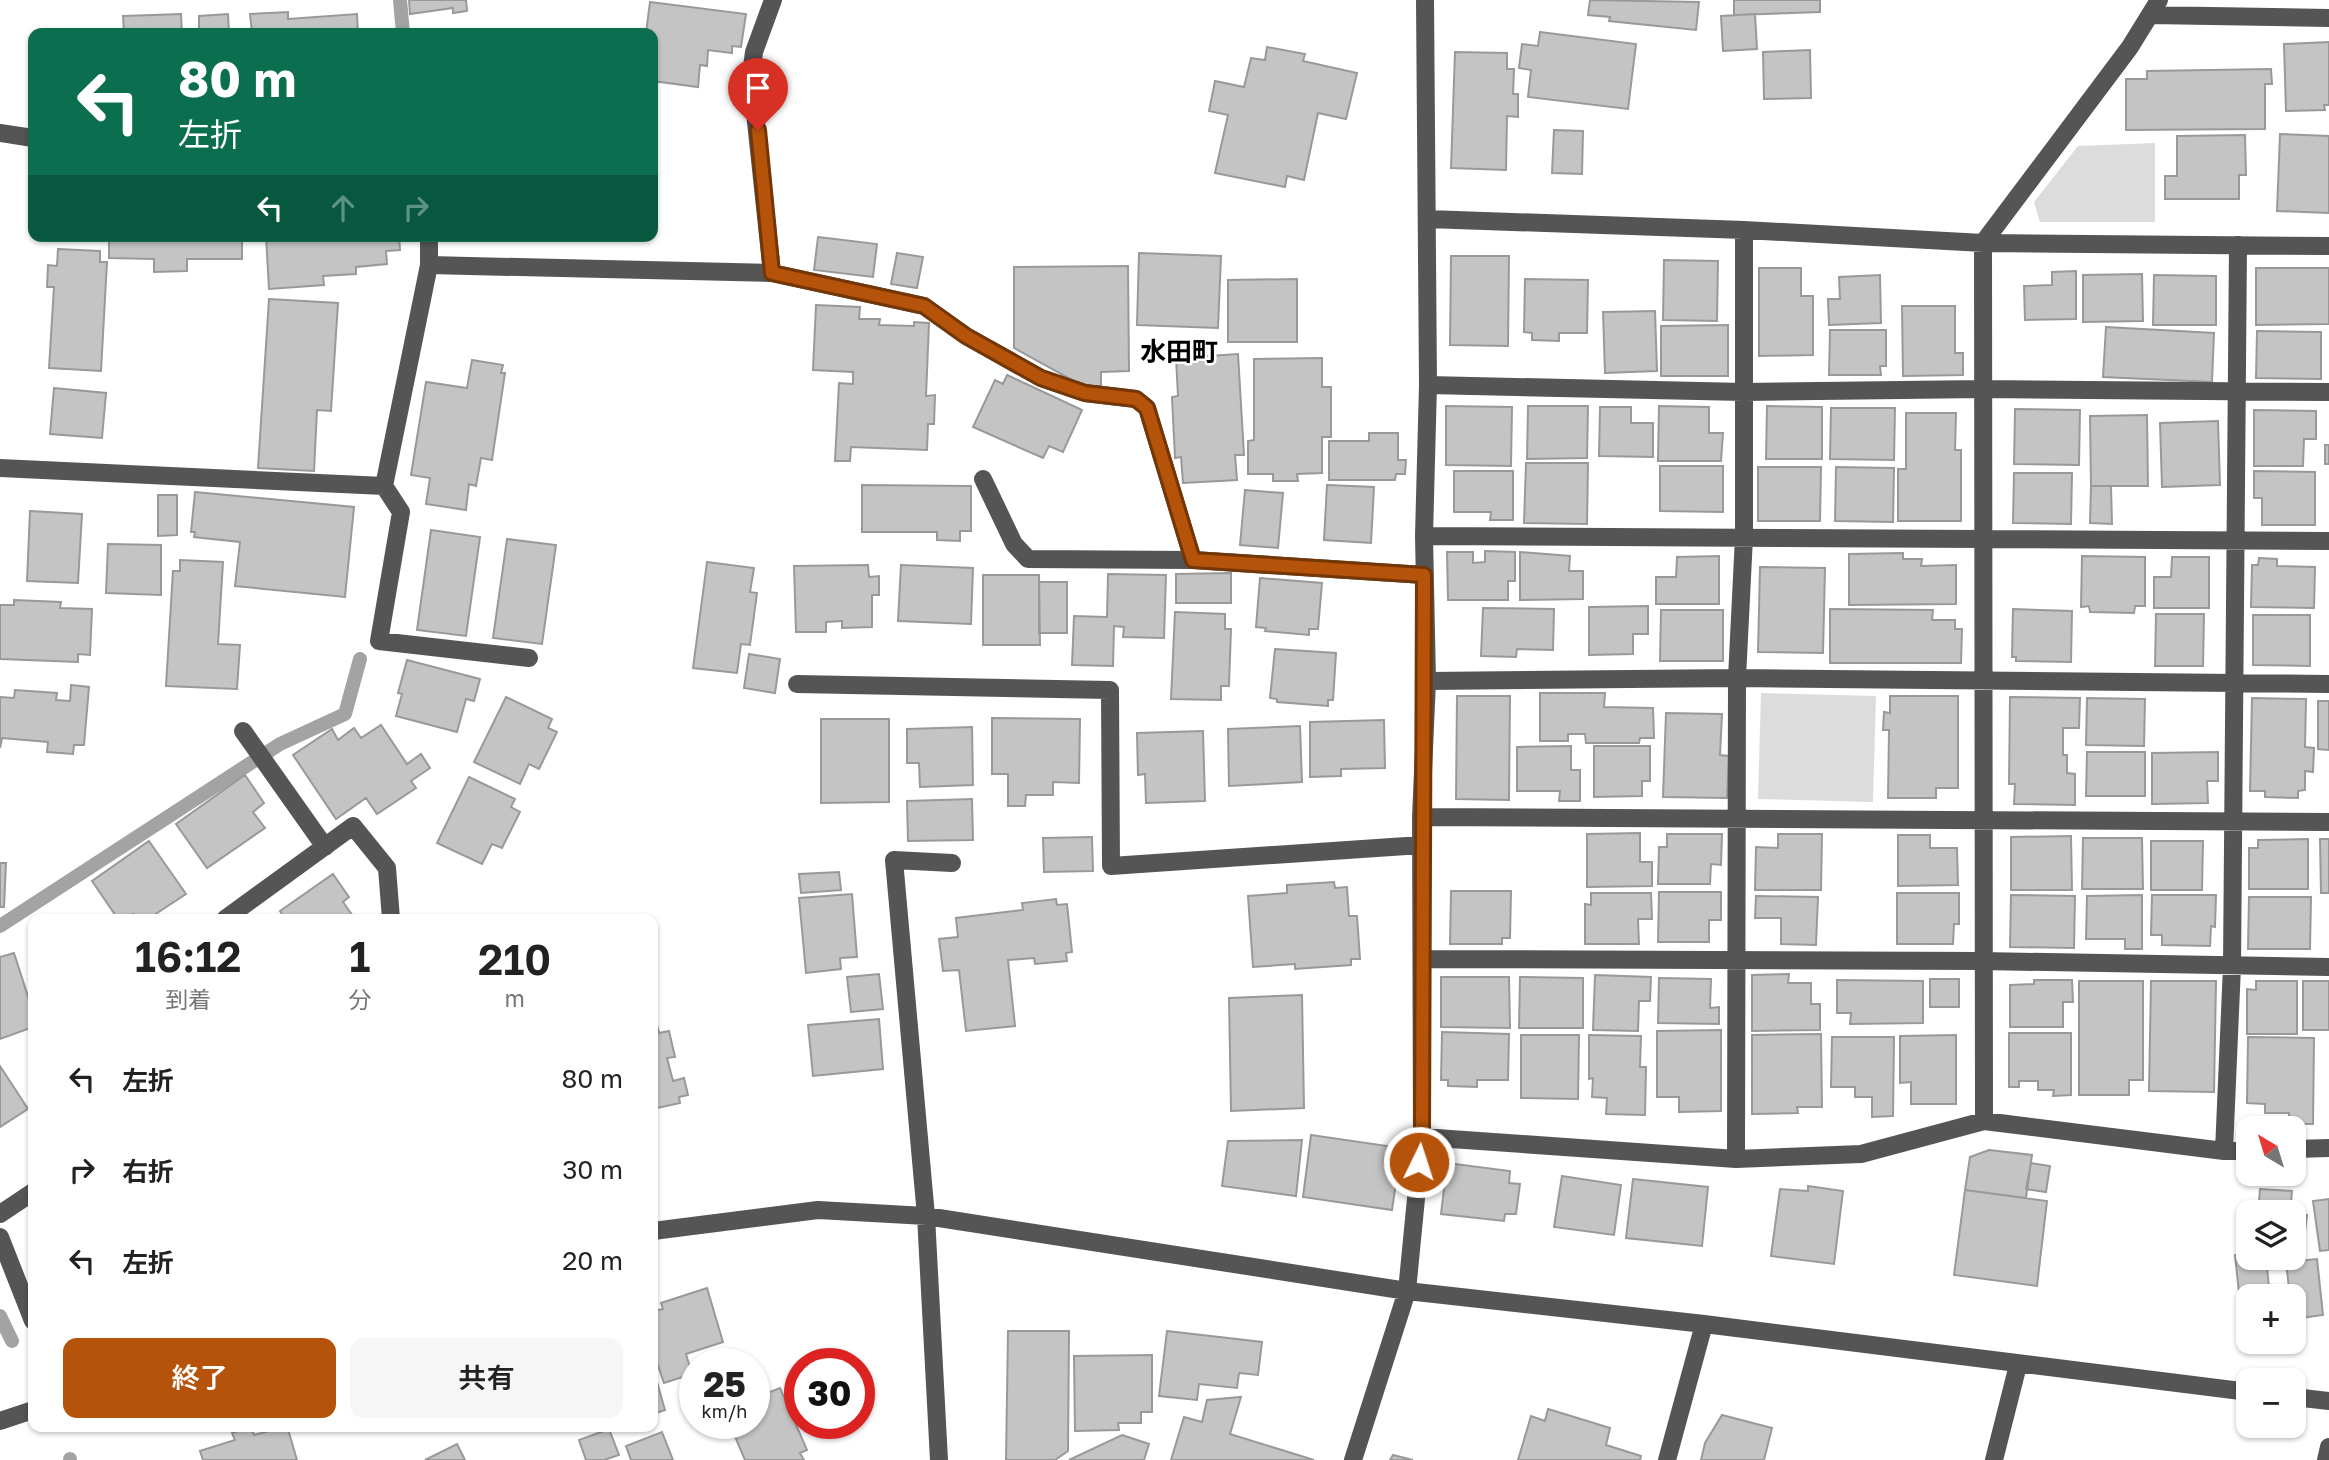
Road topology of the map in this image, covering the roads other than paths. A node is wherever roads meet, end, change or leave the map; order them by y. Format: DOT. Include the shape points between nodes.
graph roads {
  1 [pos="774,0"];
  2 [pos="1425,0"];
  3 [pos="2155,7"];
  4 [pos="2329,18"];
  5 [pos="0,133"];
  6 [pos="28,137"];
  7 [pos="1428,219"];
  8 [pos="1744,230"];
  9 [pos="429,242"];
  10 [pos="1983,243"];
  11 [pos="2238,245"];
  12 [pos="2329,246"];
  13 [pos="429,265"];
  14 [pos="772,273"];
  15 [pos="1427,385"];
  16 [pos="1983,389"];
  17 [pos="2239,391"];
  18 [pos="1744,392"];
  19 [pos="2329,392"];
  20 [pos="0,468"];
  21 [pos="983,479"];
  22 [pos="384,486"];
  23 [pos="1424,536"];
  24 [pos="1744,537"];
  25 [pos="1983,538"];
  26 [pos="2237,538"];
  27 [pos="2329,541"];
  28 [pos="1193,560"];
  29 [pos="1424,575"];
  30 [pos="529,658"];
  31 [pos="1737,678"];
  32 [pos="1983,680"];
  33 [pos="1426,681"];
  34 [pos="2233,681"];
  35 [pos="797,684"];
  36 [pos="2329,684"];
  37 [pos="243,731"];
  38 [pos="1421,817"];
  39 [pos="1739,820"];
  40 [pos="1984,821"];
  41 [pos="2233,822"];
  42 [pos="2329,822"];
  43 [pos="1421,845"];
  44 [pos="325,847"];
  45 [pos="952,863"];
  46 [pos="232,914"];
  47 [pos="391,914"];
  48 [pos="1422,959"];
  49 [pos="1737,961"];
  50 [pos="1982,961"];
  51 [pos="2232,966"];
  52 [pos="2329,967"];
  53 [pos="1984,1121"];
  54 [pos="1422,1137"];
  55 [pos="2329,1148"];
  56 [pos="2306,1149"];
  57 [pos="2224,1151"];
  58 [pos="2236,1151"];
  59 [pos="1736,1160"];
  60 [pos="28,1195"];
  61 [pos="0,1214"];
  62 [pos="926,1216"];
  63 [pos="658,1230"];
  64 [pos="0,1237"];
  65 [pos="1407,1291"];
  66 [pos="28,1308"];
  67 [pos="1704,1324"];
  68 [pos="2018,1364"];
  69 [pos="2236,1390"];
  70 [pos="2306,1398"];
  71 [pos="2329,1401"];
  72 [pos="28,1412"];
  73 [pos="0,1420"];
  74 [pos="2329,1447"];
  75 [pos="939,1460"];
  76 [pos="1353,1460"];
  77 [pos="1667,1460"];
  78 [pos="1994,1460"];
  79 [pos="2326,1460"];
  1 -- 14 [label="street" via="754,52 751,75"];
  2 -- 7 [label="street"];
  3 -- 4 [label="street"];
  3 -- 10 [label="street"];
  5 -- 6 [label="street"];
  7 -- 8 [label="street"];
  7 -- 15 [label="street"];
  8 -- 10 [label="street"];
  8 -- 18 [label="street"];
  9 -- 13 [label="street"];
  10 -- 11 [label="street"];
  10 -- 16 [label="street"];
  11 -- 12 [label="street"];
  11 -- 17 [label="street"];
  13 -- 14 [label="street"];
  13 -- 22 [label="street"];
  14 -- 28 [label="street" via="924,306 966,336 1041,378 1085,393 1136,399 1147,408"];
  15 -- 18 [label="street"];
  15 -- 23 [label="street"];
  16 -- 17 [label="street"];
  16 -- 18 [label="street"];
  16 -- 25 [label="street"];
  17 -- 19 [label="street"];
  17 -- 26 [label="street"];
  18 -- 24 [label="street"];
  20 -- 22 [label="street"];
  21 -- 28 [label="street" via="1014,544 1028,559"];
  22 -- 30 [label="street" via="401,512 379,642"];
  23 -- 24 [label="street"];
  23 -- 29 [label="street"];
  24 -- 25 [label="street"];
  24 -- 31 [label="street"];
  25 -- 26 [label="street"];
  25 -- 32 [label="street"];
  26 -- 27 [label="street"];
  26 -- 34 [label="street"];
  28 -- 29 [label="street"];
  29 -- 33 [label="street"];
  31 -- 32 [label="street"];
  31 -- 33 [label="street"];
  31 -- 39 [label="street"];
  32 -- 34 [label="street"];
  32 -- 40 [label="street"];
  33 -- 38 [label="street"];
  34 -- 36 [label="street"];
  34 -- 41 [label="street"];
  35 -- 43 [label="street" via="1110,690 1111,866"];
  37 -- 44 [label="street"];
  38 -- 39 [label="street"];
  38 -- 43 [label="street"];
  39 -- 40 [label="street"];
  39 -- 49 [label="street"];
  40 -- 41 [label="street"];
  40 -- 50 [label="street"];
  41 -- 42 [label="street"];
  41 -- 51 [label="street"];
  43 -- 48 [label="street"];
  44 -- 46 [label="street"];
  44 -- 47 [label="street" via="353,827 387,868"];
  45 -- 62 [label="street" via="894,860"];
  48 -- 49 [label="street"];
  48 -- 54 [label="street"];
  49 -- 50 [label="street"];
  49 -- 59 [label="street"];
  50 -- 51 [label="street"];
  50 -- 53 [label="street"];
  51 -- 52 [label="street"];
  51 -- 57 [label="street"];
  53 -- 57 [label="street"];
  53 -- 59 [label="street" via="1860,1154"];
  54 -- 59 [label="street"];
  54 -- 65 [label="street"];
  55 -- 56 [label="street"];
  57 -- 58 [label="street"];
  60 -- 61 [label="street"];
  62 -- 63 [label="street" via="818,1210"];
  62 -- 65 [label="street"];
  62 -- 75 [label="street"];
  64 -- 66 [label="street"];
  65 -- 67 [label="street"];
  65 -- 76 [label="street"];
  67 -- 68 [label="street"];
  67 -- 77 [label="street"];
  68 -- 69 [label="street"];
  68 -- 78 [label="street"];
  70 -- 71 [label="street"];
  72 -- 73 [label="street"];
  74 -- 79 [label="street"];
}
